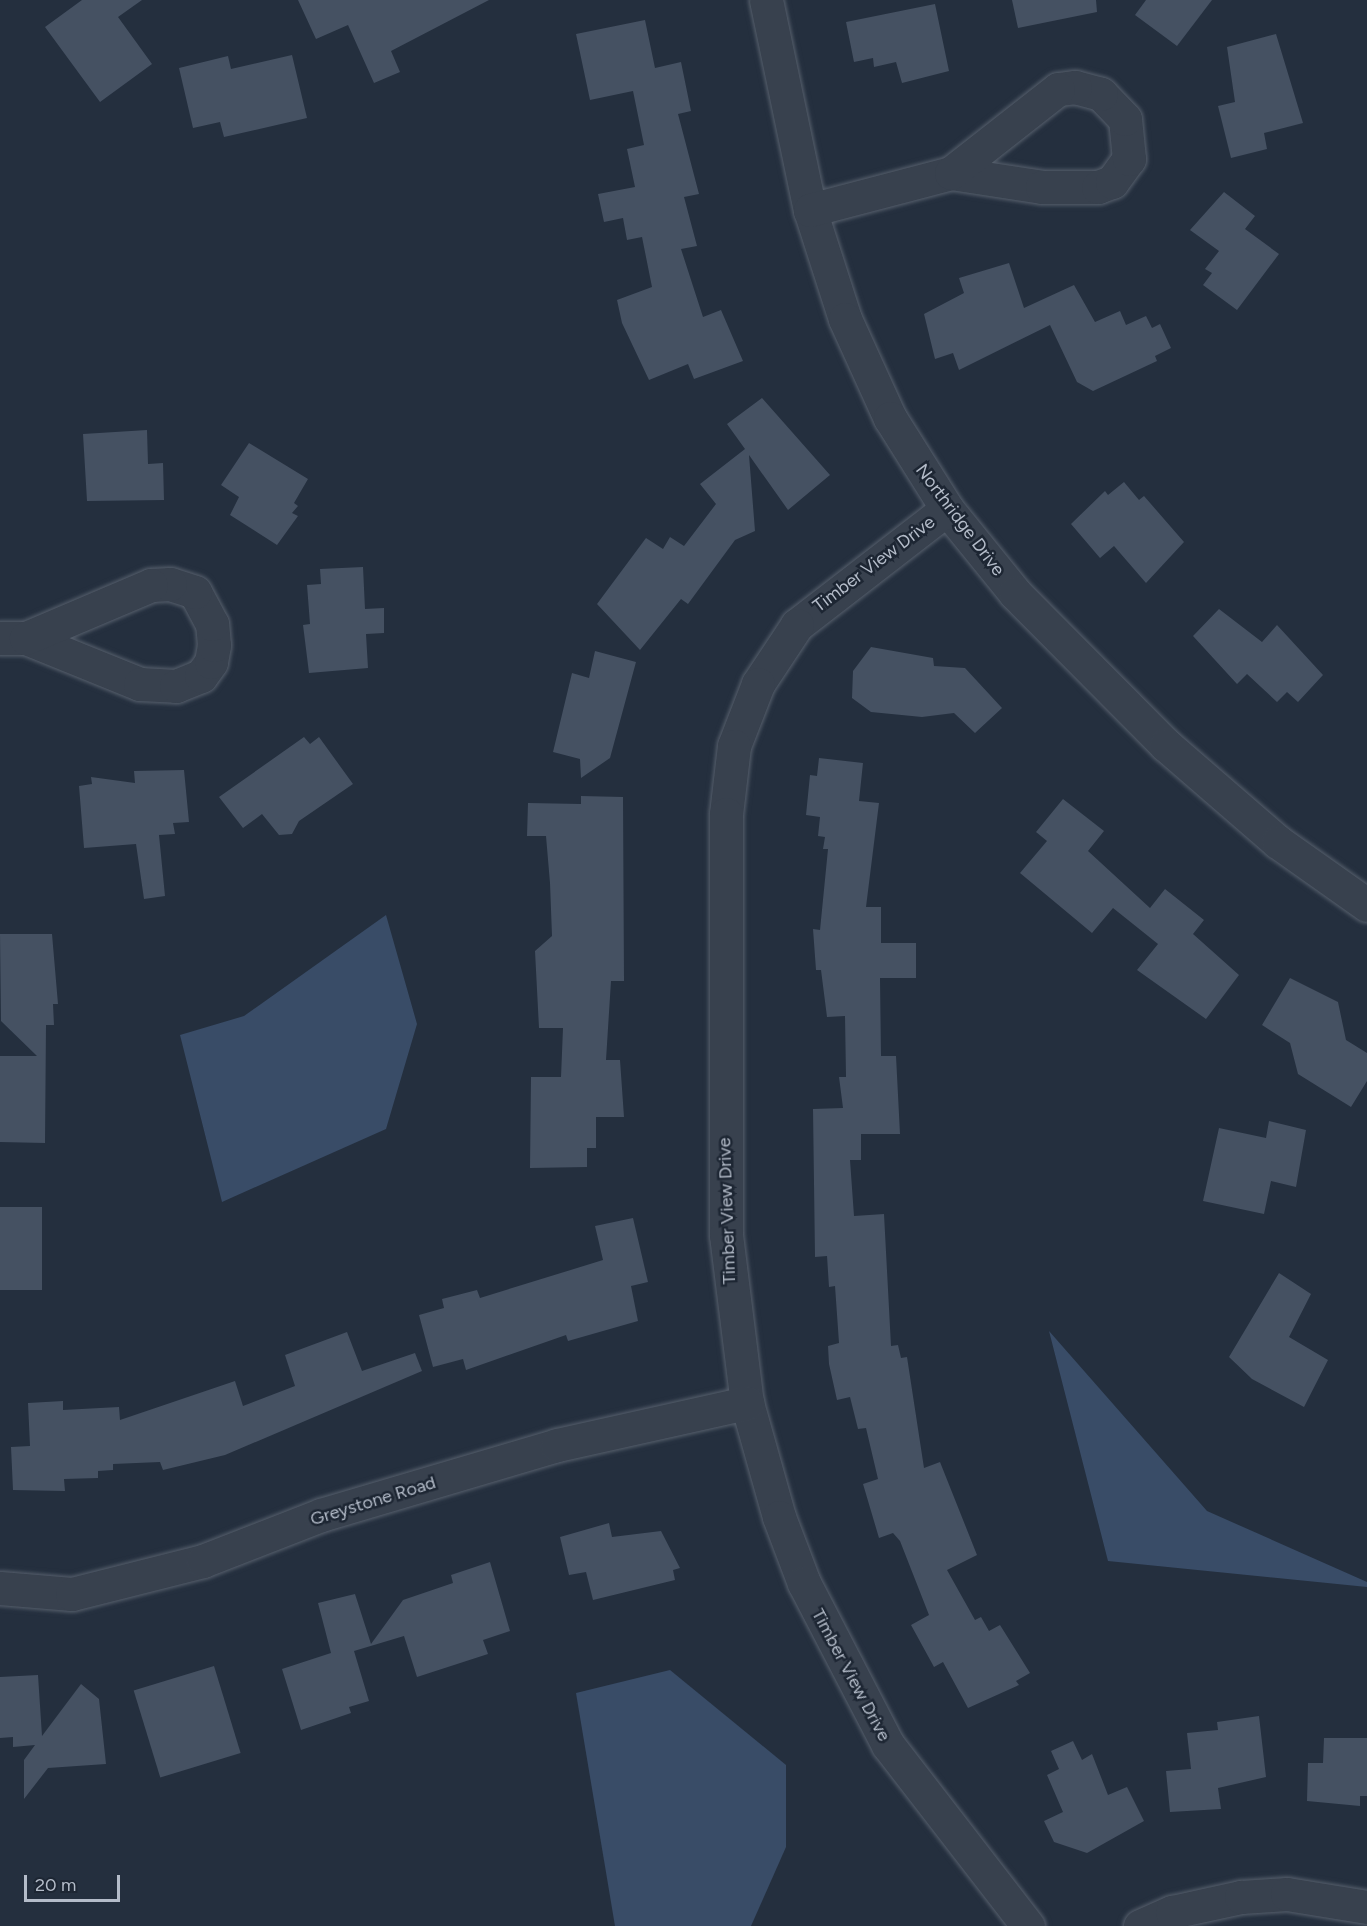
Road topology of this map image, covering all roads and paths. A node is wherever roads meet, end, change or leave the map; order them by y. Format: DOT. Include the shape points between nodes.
graph roads {
  1 [pos="766,0"];
  2 [pos="951,173"];
  3 [pos="810,210"];
  4 [pos="947,509"];
  5 [pos="13,638"];
  6 [pos="1367,905"];
  7 [pos="747,1403"];
  8 [pos="0,1588"];
  9 [pos="1367,1907"];
  10 [pos="1028,1926"];
  11 [pos="1140,1926"];
  1 -- 3 [label="street, Northridge Drive"];
  2 -- 2 [label="street" via="1042,187 1112,182 1129,159 1125,119 1101,94 1075,87 1058,89"];
  2 -- 3 [label="street"];
  3 -- 4 [label="street, Northridge Drive" via="863,362"];
  4 -- 6 [label="street, Northridge Drive" via="1016,593 1166,745 1278,842"];
  4 -- 7 [label="street, Timber View Drive" via="847,581 797,625 758,684 734,746 726,814 724,1180 730,1291"];
  5 -- 5 [label="street" via="140,684 176,686 201,676 212,662 214,645 212,624 195,592 170,584 151,585"];
  7 -- 8 [label="street, Greystone Road" via="557,1445 321,1515 203,1561 72,1594"];
  7 -- 10 [label="street, Timber View Drive" via="779,1517 851,1682 919,1791"];
  9 -- 11 [label="street" via="1287,1894 1195,1905"];
}
